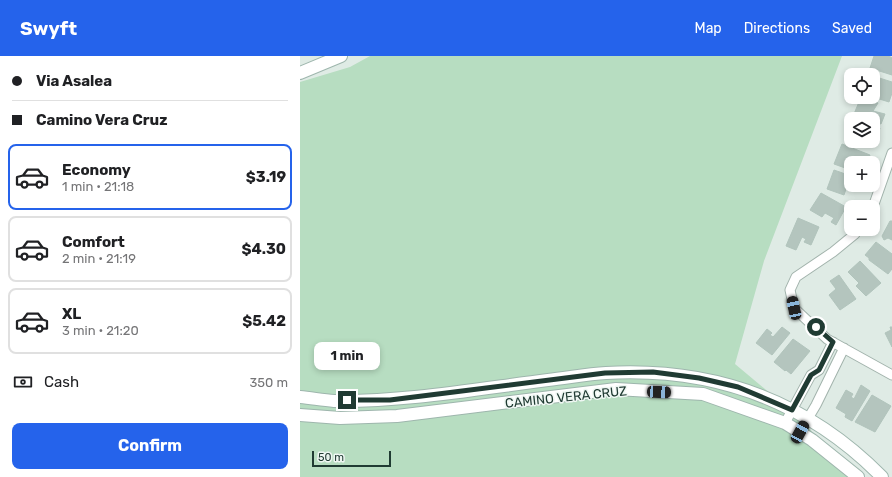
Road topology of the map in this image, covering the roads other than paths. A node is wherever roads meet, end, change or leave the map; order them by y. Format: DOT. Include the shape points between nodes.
graph roads {
  1 [pos="341,56"];
  2 [pos="300,73"];
  3 [pos="892,153"];
  4 [pos="875,200"];
  5 [pos="853,236"];
  6 [pos="833,342"];
  7 [pos="844,348"];
  8 [pos="819,370"];
  9 [pos="829,375"];
  10 [pos="892,375"];
  11 [pos="300,397"];
  12 [pos="792,410"];
  13 [pos="300,415"];
  14 [pos="808,418"];
  15 [pos="785,423"];
  16 [pos="800,432"];
  17 [pos="858,477"];
  18 [pos="882,477"];
  1 -- 2 [label="main road"];
  3 -- 4 [label="street"];
  5 -- 6 [label="street" via="796,277 790,290 794,308"];
  6 -- 7 [label="street"];
  6 -- 8 [label="street"];
  7 -- 9 [label="street"];
  7 -- 10 [label="street"];
  8 -- 9 [label="street"];
  8 -- 12 [label="street" via="811,375"];
  9 -- 14 [label="street"];
  11 -- 12 [label="main road, CAMINO VERA CRUZ" via="332,401 390,400 605,373 653,372 699,378 738,387"];
  12 -- 14 [label="main road, CAMINO VERA CRUZ"];
  12 -- 15 [label="street"];
  13 -- 15 [label="main road, CAMINO VERA CRUZ" via="340,418 397,416 616,389 703,394"];
  14 -- 16 [label="street"];
  14 -- 18 [label="main road, CAMINO VERA CRUZ" via="863,457"];
  15 -- 16 [label="main road, CAMINO VERA CRUZ"];
  16 -- 17 [label="main road, CAMINO VERA CRUZ"];
}
